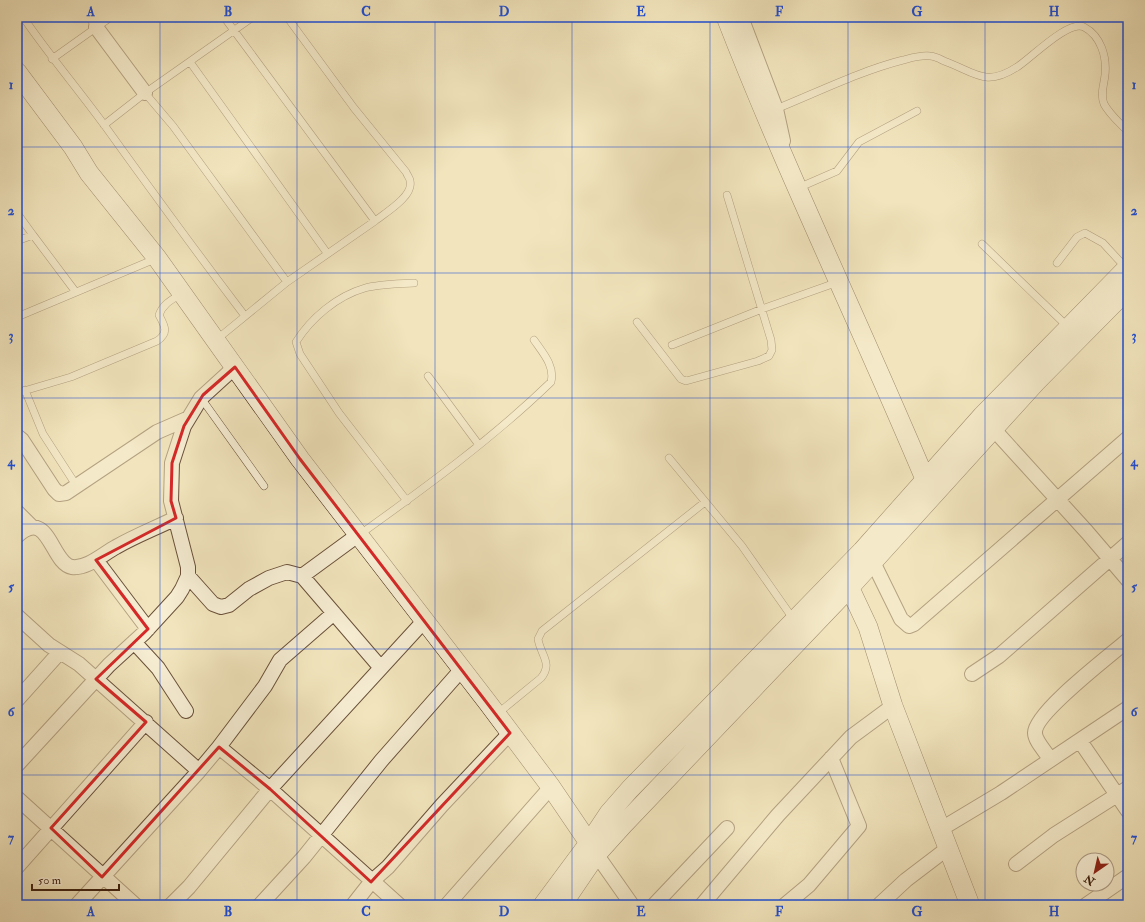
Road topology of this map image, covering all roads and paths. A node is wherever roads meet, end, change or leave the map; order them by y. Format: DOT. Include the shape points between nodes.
graph roads {
  1 [pos="24,17"];
  2 [pos="111,17"];
  3 [pos="224,17"];
  4 [pos="253,17"];
  5 [pos="287,17"];
  6 [pos="726,17"];
  7 [pos="741,17"];
  8 [pos="93,22"];
  9 [pos="234,30"];
  10 [pos="52,59"];
  11 [pos="190,62"];
  12 [pos="17,72"];
  13 [pos="145,93"];
  14 [pos="769,109"];
  15 [pos="917,111"];
  16 [pos="104,125"];
  17 [pos="1128,132"];
  18 [pos="798,188"];
  19 [pos="727,195"];
  20 [pos="17,213"];
  21 [pos="375,220"];
  22 [pos="33,235"];
  23 [pos="17,241"];
  24 [pos="982,244"];
  25 [pos="327,253"];
  26 [pos="157,258"];
  27 [pos="1057,263"];
  28 [pos="1127,267"];
  29 [pos="287,282"];
  30 [pos="840,282"];
  31 [pos="414,283"];
  32 [pos="1128,289"];
  33 [pos="75,291"];
  34 [pos="182,293"];
  35 [pos="762,309"];
  36 [pos="245,316"];
  37 [pos="17,317"];
  38 [pos="637,322"];
  39 [pos="1068,327"];
  40 [pos="215,340"];
  41 [pos="534,340"];
  42 [pos="672,345"];
  43 [pos="235,367"];
  44 [pos="428,376"];
  45 [pos="25,390"];
  46 [pos="17,393"];
  47 [pos="201,398"];
  48 [pos="189,418"];
  49 [pos="988,422"];
  50 [pos="17,436"];
  51 [pos="1128,438"];
  52 [pos="479,445"];
  53 [pos="669,458"];
  54 [pos="76,485"];
  55 [pos="264,486"];
  56 [pos="929,488"];
  57 [pos="1058,500"];
  58 [pos="407,501"];
  59 [pos="704,502"];
  60 [pos="17,512"];
  61 [pos="176,518"];
  62 [pos="32,527"];
  63 [pos="358,535"];
  64 [pos="17,536"];
  65 [pos="1128,543"];
  66 [pos="1110,558"];
  67 [pos="96,560"];
  68 [pos="873,562"];
  69 [pos="188,576"];
  70 [pos="302,576"];
  71 [pos="846,579"];
  72 [pos="1128,580"];
  73 [pos="334,613"];
  74 [pos="17,616"];
  75 [pos="794,620"];
  76 [pos="424,621"];
  77 [pos="148,629"];
  78 [pos="1128,640"];
  79 [pos="134,642"];
  80 [pos="60,652"];
  81 [pos="381,668"];
  82 [pos="462,669"];
  83 [pos="972,674"];
  84 [pos="96,679"];
  85 [pos="18,697"];
  86 [pos="893,706"];
  87 [pos="1128,708"];
  88 [pos="186,711"];
  89 [pos="496,715"];
  90 [pos="146,722"];
  91 [pos="510,733"];
  92 [pos="1080,741"];
  93 [pos="219,747"];
  94 [pos="831,758"];
  95 [pos="1050,760"];
  96 [pos="17,765"];
  97 [pos="200,771"];
  98 [pos="551,787"];
  99 [pos="270,789"];
  100 [pos="1122,792"];
  101 [pos="17,798"];
  102 [pos="1128,811"];
  103 [pos="51,828"];
  104 [pos="727,828"];
  105 [pos="941,830"];
  106 [pos="321,834"];
  107 [pos="948,848"];
  108 [pos="593,849"];
  109 [pos="1016,864"];
  110 [pos="17,866"];
  111 [pos="1128,876"];
  112 [pos="102,877"];
  113 [pos="371,882"];
  114 [pos="77,905"];
  115 [pos="135,905"];
  116 [pos="171,905"];
  117 [pos="260,905"];
  118 [pos="353,905"];
  119 [pos="399,905"];
  120 [pos="447,905"];
  121 [pos="543,905"];
  122 [pos="562,905"];
  123 [pos="632,905"];
  124 [pos="654,905"];
  125 [pos="702,905"];
  126 [pos="785,905"];
  127 [pos="879,905"];
  128 [pos="970,905"];
  129 [pos="1086,905"];
  1 -- 10 [label="lane"];
  2 -- 8 [label="lane"];
  3 -- 9 [label="lane"];
  4 -- 9 [label="lane"];
  5 -- 21 [label="lane" via="354,108 406,172 411,182 409,192"];
  6 -- 14 [label="main road"];
  7 -- 14 [label="street"];
  8 -- 10 [label="lane"];
  8 -- 13 [label="street"];
  9 -- 11 [label="lane"];
  9 -- 21 [label="lane"];
  10 -- 16 [label="lane"];
  11 -- 13 [label="lane"];
  11 -- 25 [label="lane"];
  12 -- 26 [label="main road" via="73,147 89,173"];
  13 -- 16 [label="lane"];
  13 -- 29 [label="lane" via="173,126"];
  14 -- 17 [label="lane" via="882,66 916,57 930,56 984,78 1000,78 1074,26 1084,27 1095,37 1104,52 1104,104"];
  14 -- 18 [label="main road"];
  15 -- 18 [label="lane" via="859,142 836,171"];
  16 -- 36 [label="lane" via="148,188"];
  18 -- 30 [label="main road"];
  19 -- 35 [label="lane"];
  20 -- 22 [label="lane"];
  21 -- 25 [label="lane"];
  22 -- 23 [label="lane"];
  22 -- 33 [label="lane"];
  24 -- 39 [label="lane"];
  25 -- 29 [label="lane"];
  26 -- 33 [label="lane"];
  26 -- 34 [label="main road"];
  27 -- 28 [label="lane" via="1077,237 1085,233 1103,243"];
  28 -- 39 [label="main road"];
  29 -- 36 [label="lane"];
  30 -- 35 [label="lane"];
  30 -- 56 [label="main road"];
  31 -- 58 [label="lane" via="365,288 336,300 296,342 300,354 339,413"];
  32 -- 49 [label="main road"];
  33 -- 37 [label="lane"];
  34 -- 40 [label="main road"];
  34 -- 45 [label="lane" via="162,308 159,315 166,329 157,341 71,377"];
  35 -- 38 [label="lane" via="771,340 772,350 769,356 692,381 681,379"];
  35 -- 42 [label="lane"];
  36 -- 40 [label="lane"];
  39 -- 49 [label="main road"];
  40 -- 43 [label="main road"];
  41 -- 52 [label="lane" via="551,366 551,382 514,418"];
  43 -- 47 [label="street"];
  43 -- 63 [label="main road"];
  44 -- 52 [label="lane"];
  45 -- 46 [label="lane"];
  45 -- 54 [label="lane" via="43,434"];
  47 -- 48 [label="street"];
  47 -- 55 [label="lane"];
  48 -- 54 [label="street" via="157,432"];
  48 -- 61 [label="street" via="172,463 172,500"];
  49 -- 56 [label="main road"];
  49 -- 57 [label="street"];
  50 -- 54 [label="street" via="59,494 66,493"];
  51 -- 57 [label="street"];
  52 -- 58 [label="lane"];
  53 -- 59 [label="lane"];
  56 -- 68 [label="main road"];
  56 -- 71 [label="main road"];
  57 -- 66 [label="street"];
  57 -- 68 [label="street" via="910,626 901,619"];
  58 -- 63 [label="lane"];
  59 -- 75 [label="lane" via="742,546"];
  59 -- 89 [label="lane" via="546,628 538,639 540,651 548,664 542,678"];
  60 -- 62 [label="street"];
  61 -- 67 [label="street" via="116,547"];
  61 -- 69 [label="street"];
  62 -- 64 [label="street" via="23,530"];
  62 -- 67 [label="street" via="39,528 68,566 80,566"];
  63 -- 70 [label="street"];
  63 -- 76 [label="main road"];
  65 -- 66 [label="street"];
  66 -- 72 [label="street"];
  66 -- 83 [label="street" via="999,656"];
  67 -- 77 [label="street"];
  68 -- 71 [label="main road"];
  69 -- 70 [label="street" via="213,604 221,607 229,606 249,589 268,578 287,572"];
  69 -- 77 [label="street" via="177,597"];
  70 -- 73 [label="street"];
  71 -- 75 [label="main road"];
  71 -- 86 [label="main road" via="868,627"];
  71 -- 108 [label="main road" via="708,735"];
  73 -- 81 [label="street"];
  73 -- 93 [label="street" via="280,660 265,686"];
  74 -- 80 [label="street"];
  75 -- 108 [label="main road" via="630,789 609,813"];
  76 -- 81 [label="street"];
  76 -- 82 [label="main road"];
  77 -- 79 [label="street"];
  78 -- 95 [label="street" via="1059,699 1035,728 1035,735"];
  79 -- 84 [label="street"];
  79 -- 88 [label="street" via="158,668"];
  80 -- 84 [label="street"];
  80 -- 85 [label="street"];
  81 -- 99 [label="street"];
  82 -- 89 [label="main road"];
  82 -- 106 [label="street"];
  84 -- 90 [label="street"];
  84 -- 96 [label="street"];
  86 -- 94 [label="street" via="851,737"];
  86 -- 105 [label="main road"];
  87 -- 92 [label="street"];
  89 -- 91 [label="main road"];
  90 -- 97 [label="street"];
  90 -- 103 [label="street"];
  91 -- 98 [label="main road"];
  91 -- 113 [label="street" via="388,867"];
  92 -- 95 [label="street"];
  92 -- 100 [label="street"];
  93 -- 97 [label="street"];
  93 -- 99 [label="street"];
  94 -- 125 [label="street" via="778,815"];
  94 -- 126 [label="street" via="859,826 809,885"];
  95 -- 105 [label="street"];
  97 -- 112 [label="street"];
  98 -- 108 [label="main road"];
  98 -- 120 [label="street"];
  99 -- 106 [label="street"];
  99 -- 116 [label="street"];
  100 -- 102 [label="street"];
  100 -- 109 [label="street" via="1054,835"];
  101 -- 103 [label="street"];
  103 -- 110 [label="street"];
  103 -- 112 [label="street"];
  104 -- 124 [label="street"];
  105 -- 107 [label="main road"];
  106 -- 113 [label="street"];
  106 -- 117 [label="street" via="304,857"];
  107 -- 127 [label="street" via="906,880"];
  107 -- 128 [label="main road"];
  108 -- 121 [label="main road"];
  108 -- 122 [label="main road"];
  108 -- 123 [label="street"];
  111 -- 129 [label="street"];
  112 -- 114 [label="street"];
  112 -- 115 [label="street"];
  113 -- 118 [label="street"];
  113 -- 119 [label="street"];
}
